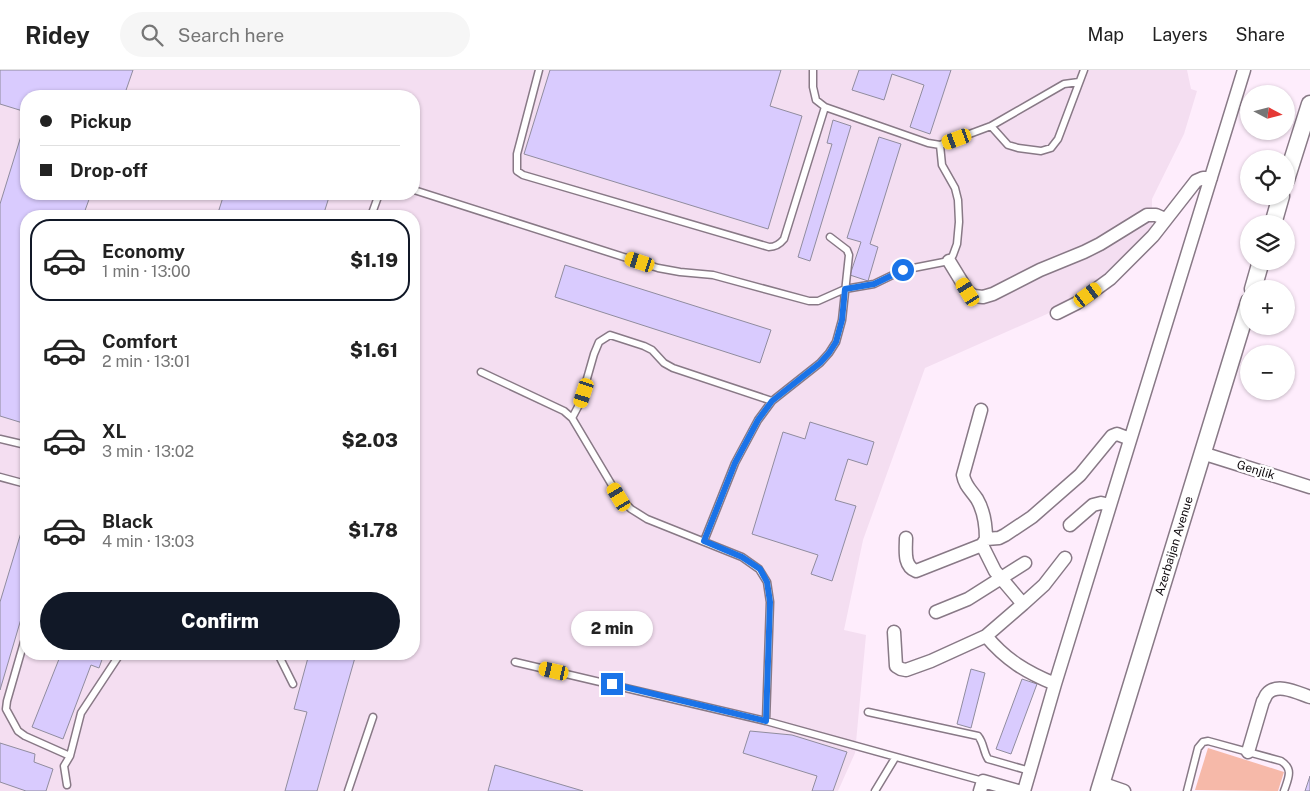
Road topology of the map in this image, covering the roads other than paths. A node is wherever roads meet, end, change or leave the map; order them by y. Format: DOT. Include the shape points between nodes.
graph roads {
  1 [pos="538,70"];
  2 [pos="813,70"];
  3 [pos="1084,70"];
  4 [pos="1244,70"];
  5 [pos="1079,82"];
  6 [pos="1310,104"];
  7 [pos="825,107"];
  8 [pos="990,126"];
  9 [pos="940,145"];
  10 [pos="1295,152"];
  11 [pos="1211,178"];
  12 [pos="420,192"];
  13 [pos="1165,220"];
  14 [pos="830,237"];
  15 [pos="949,261"];
  16 [pos="845,289"];
  17 [pos="1057,313"];
  18 [pos="1240,331"];
  19 [pos="481,372"];
  20 [pos="772,401"];
  21 [pos="981,410"];
  22 [pos="572,418"];
  23 [pos="0,439"];
  24 [pos="1130,439"];
  25 [pos="20,443"];
  26 [pos="1202,453"];
  27 [pos="0,477"];
  28 [pos="20,482"];
  29 [pos="1310,487"];
  30 [pos="1110,505"];
  31 [pos="1070,525"];
  32 [pos="906,538"];
  33 [pos="704,541"];
  34 [pos="984,542"];
  35 [pos="1065,558"];
  36 [pos="1025,563"];
  37 [pos="1002,579"];
  38 [pos="1023,604"];
  39 [pos="936,612"];
  40 [pos="894,632"];
  41 [pos="986,636"];
  42 [pos="20,656"];
  43 [pos="116,660"];
  44 [pos="281,660"];
  45 [pos="516,662"];
  46 [pos="292,684"];
  47 [pos="1055,684"];
  48 [pos="1310,697"];
  49 [pos="868,712"];
  50 [pos="373,717"];
  51 [pos="766,721"];
  52 [pos="1248,752"];
  53 [pos="70,756"];
  54 [pos="895,758"];
  55 [pos="1030,771"];
  56 [pos="67,785"];
  57 [pos="982,786"];
  58 [pos="1100,787"];
  59 [pos="348,791"];
  60 [pos="874,791"];
  61 [pos="1018,791"];
  62 [pos="1024,791"];
  63 [pos="1124,791"];
  64 [pos="1187,791"];
  65 [pos="1284,791"];
  1 -- 7 [label="lane" via="516,171 768,247 774,247 784,238"];
  2 -- 7 [label="lane" via="816,100"];
  3 -- 5 [label="lane"];
  4 -- 11 [label="street"];
  5 -- 8 [label="lane" via="1064,84"];
  5 -- 8 [label="lane" via="1058,139 1051,148 1041,151 1008,145"];
  6 -- 10 [label="street"];
  7 -- 9 [label="lane"];
  8 -- 9 [label="lane"];
  9 -- 15 [label="lane" via="942,165 958,200 957,244"];
  11 -- 13 [label="street" via="1196,181"];
  11 -- 24 [label="street"];
  12 -- 16 [label="lane" via="668,271 713,274 809,301 818,301"];
  13 -- 15 [label="street" via="1147,214 1100,244 983,297 968,292"];
  13 -- 17 [label="street" via="1110,279 1076,304"];
  14 -- 16 [label="lane" via="849,255"];
  15 -- 16 [label="lane" via="903,270 874,284"];
  16 -- 20 [label="lane" via="841,329 829,353"];
  18 -- 26 [label="street, Azerbaijan Avenue"];
  19 -- 22 [label="lane" via="564,411"];
  20 -- 22 [label="lane" via="673,368 652,350 610,335 599,342 580,403"];
  20 -- 33 [label="lane" via="735,463"];
  21 -- 34 [label="street" via="962,474 978,500 985,520"];
  22 -- 33 [label="lane" via="619,497 631,509"];
  23 -- 25 [label="lane"];
  24 -- 30 [label="street"];
  24 -- 34 [label="street" via="1117,434 1112,436 1080,475 1032,517 1005,535"];
  26 -- 29 [label="street, Genjlik"];
  26 -- 58 [label="street, Azerbaijan Avenue"];
  27 -- 28 [label="lane"];
  30 -- 31 [label="street" via="1093,505"];
  30 -- 47 [label="street"];
  32 -- 34 [label="street" via="907,564 916,571"];
  33 -- 51 [label="lane" via="742,557 760,569 767,582 770,602"];
  34 -- 37 [label="street" via="995,571"];
  35 -- 38 [label="street" via="1044,585"];
  36 -- 37 [label="street"];
  37 -- 38 [label="street"];
  37 -- 39 [label="street" via="968,599"];
  38 -- 41 [label="street"];
  40 -- 41 [label="street" via="896,666 906,670"];
  41 -- 47 [label="street" via="1023,669"];
  42 -- 53 [label="lane" via="6,710 18,732"];
  43 -- 53 [label="lane" via="81,713"];
  44 -- 46 [label="lane"];
  45 -- 51 [label="lane"];
  47 -- 55 [label="street"];
  48 -- 52 [label="street" via="1282,688 1267,693"];
  49 -- 55 [label="lane" via="978,736 988,759"];
  50 -- 59 [label="lane"];
  51 -- 54 [label="lane"];
  52 -- 64 [label="lane" via="1203,742 1198,748"];
  52 -- 65 [label="lane" via="1286,764 1289,774"];
  53 -- 56 [label="lane" via="64,766"];
  54 -- 57 [label="lane"];
  54 -- 60 [label="lane"];
  55 -- 62 [label="street"];
  57 -- 61 [label="street"];
  58 -- 63 [label="street"];
}
